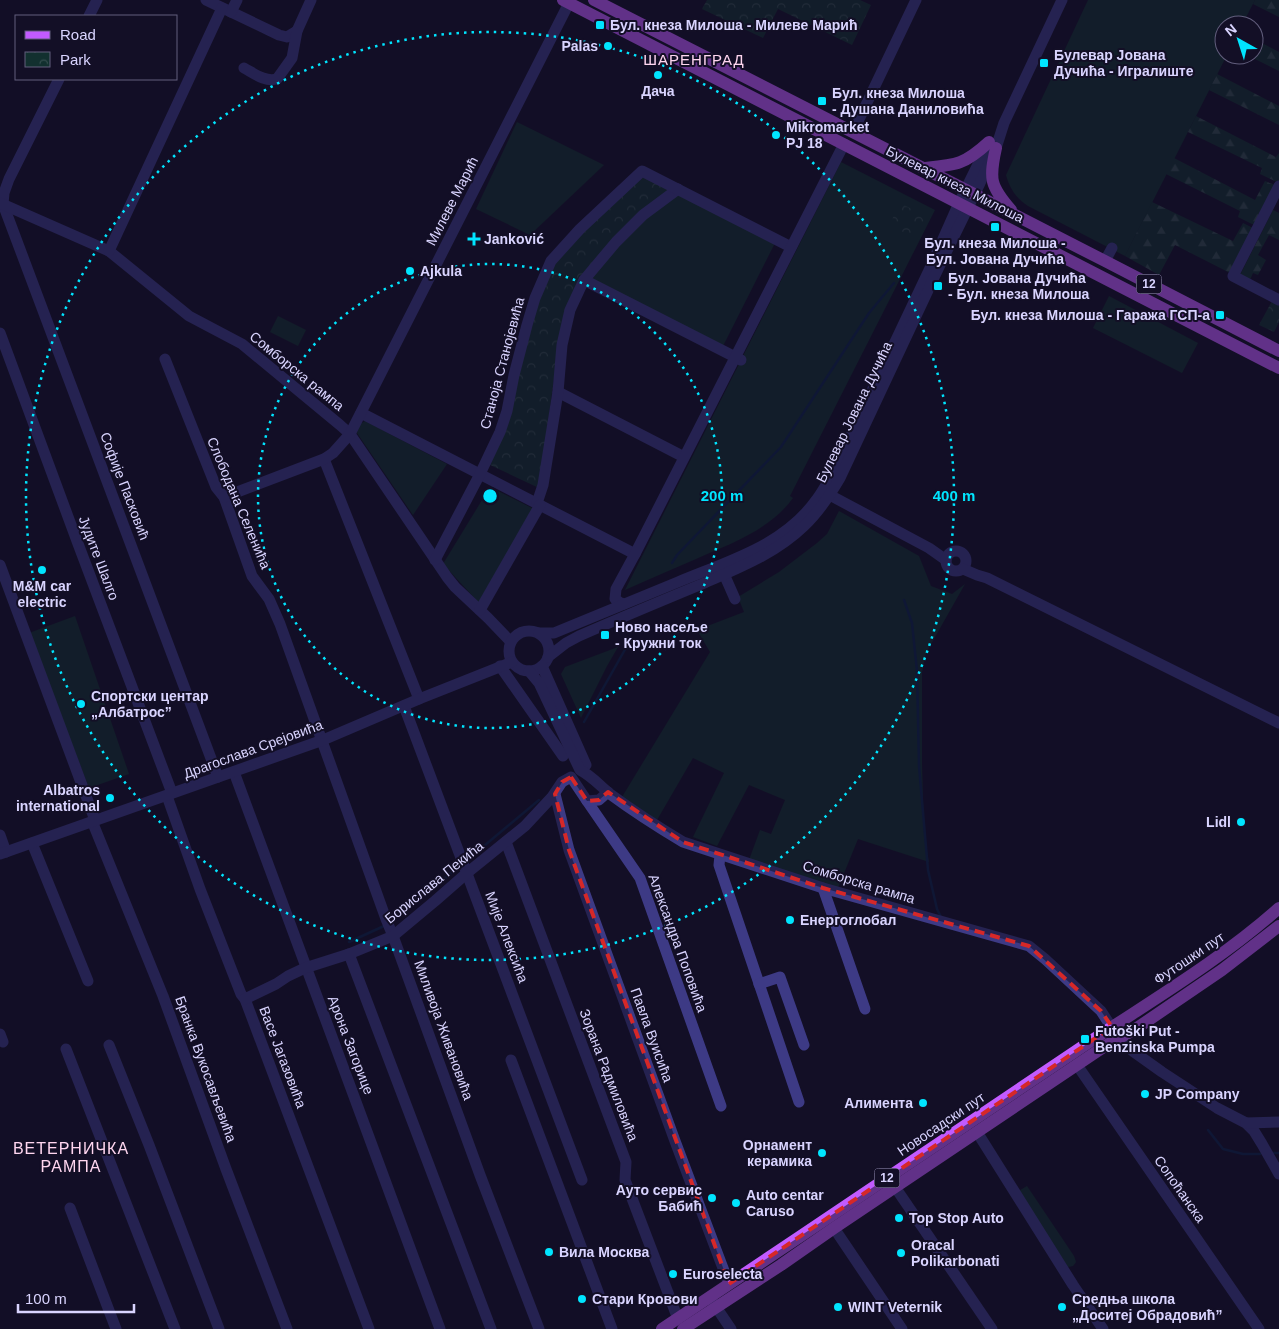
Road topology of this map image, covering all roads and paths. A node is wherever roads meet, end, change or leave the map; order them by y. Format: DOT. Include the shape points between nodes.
graph roads {
  1 [pos="97,0"];
  2 [pos="206,0"];
  3 [pos="237,0"];
  4 [pos="311,0"];
  5 [pos="594,0"];
  6 [pos="916,0"];
  7 [pos="1062,0"];
  8 [pos="566,2"];
  9 [pos="227,10"];
  10 [pos="90,15"];
  11 [pos="297,31"];
  12 [pos="244,68"];
  13 [pos="58,80"];
  14 [pos="853,132"];
  15 [pos="844,144"];
  16 [pos="993,146"];
  17 [pos="923,168"];
  18 [pos="1279,186"];
  19 [pos="678,189"];
  20 [pos="970,192"];
  21 [pos="2,204"];
  22 [pos="963,205"];
  23 [pos="1016,216"];
  24 [pos="791,247"];
  25 [pos="1112,248"];
  26 [pos="109,251"];
  27 [pos="1105,261"];
  28 [pos="584,280"];
  29 [pos="1279,300"];
  30 [pos="0,332"];
  31 [pos="1252,337"];
  32 [pos="1245,350"];
  33 [pos="1279,352"];
  34 [pos="738,359"];
  35 [pos="165,360"];
  36 [pos="1279,368"];
  37 [pos="558,392"];
  38 [pos="361,413"];
  39 [pos="350,434"];
  40 [pos="684,457"];
  41 [pos="324,459"];
  42 [pos="480,474"];
  43 [pos="826,494"];
  44 [pos="224,497"];
  45 [pos="538,504"];
  46 [pos="635,554"];
  47 [pos="947,557"];
  48 [pos="435,560"];
  49 [pos="0,564"];
  50 [pos="965,566"];
  51 [pos="724,574"];
  52 [pos="736,599"];
  53 [pos="620,600"];
  54 [pos="484,614"];
  55 [pos="523,632"];
  56 [pos="539,634"];
  57 [pos="511,642"];
  58 [pos="512,662"];
  59 [pos="545,662"];
  60 [pos="500,666"];
  61 [pos="528,671"];
  62 [pos="419,699"];
  63 [pos="404,706"];
  64 [pos="1279,723"];
  65 [pos="323,740"];
  66 [pos="562,756"];
  67 [pos="234,772"];
  68 [pos="588,774"];
  69 [pos="218,777"];
  70 [pos="608,792"];
  71 [pos="170,794"];
  72 [pos="554,794"];
  73 [pos="588,801"];
  74 [pos="93,821"];
  75 [pos="0,835"];
  76 [pos="506,842"];
  77 [pos="32,844"];
  78 [pos="3,853"];
  79 [pos="720,855"];
  80 [pos="465,866"];
  81 [pos="823,888"];
  82 [pos="1279,908"];
  83 [pos="390,927"];
  84 [pos="1278,927"];
  85 [pos="349,954"];
  86 [pos="305,968"];
  87 [pos="88,981"];
  88 [pos="759,984"];
  89 [pos="245,999"];
  90 [pos="865,1009"];
  91 [pos="1112,1027"];
  92 [pos="1119,1039"];
  93 [pos="109,1045"];
  94 [pos="804,1045"];
  95 [pos="66,1049"];
  96 [pos="511,1060"];
  97 [pos="1077,1065"];
  98 [pos="799,1102"];
  99 [pos="721,1106"];
  100 [pos="1279,1122"];
  101 [pos="1246,1123"];
  102 [pos="977,1132"];
  103 [pos="1279,1174"];
  104 [pos="582,1180"];
  105 [pos="895,1188"];
  106 [pos="70,1208"];
  107 [pos="834,1228"];
  108 [pos="729,1284"];
  109 [pos="713,1302"];
  110 [pos="680,1324"];
  111 [pos="116,1329"];
  112 [pos="175,1329"];
  113 [pos="219,1329"];
  114 [pos="287,1329"];
  115 [pos="370,1329"];
  116 [pos="440,1329"];
  117 [pos="491,1329"];
  118 [pos="539,1329"];
  119 [pos="612,1329"];
  120 [pos="662,1329"];
  121 [pos="731,1329"];
  122 [pos="902,1329"];
  123 [pos="992,1329"];
  124 [pos="1103,1329"];
  125 [pos="1259,1329"];
  1 -- 10 [label="street"];
  2 -- 9 [label="street"];
  3 -- 9 [label="street"];
  4 -- 11 [label="street"];
  5 -- 14 [label="main road, Булевар кнеза Милоша / 12"];
  6 -- 14 [label="street"];
  7 -- 16 [label="street, Булевар Јована Дучића"];
  8 -- 15 [label="main road, Булевар кнеза Милоша / 12"];
  8 -- 38 [label="street, Милеве Марић"];
  9 -- 11 [label="street" via="279,36"];
  9 -- 26 [label="street"];
  11 -- 12 [label="street" via="292,58 278,79 270,81"];
  13 -- 21 [label="street" via="9,179"];
  14 -- 17 [label="main road, Булевар кнеза Милоша / 12"];
  15 -- 22 [label="main road, Булевар кнеза Милоша / 12"];
  15 -- 24 [label="street"];
  16 -- 17 [label="main road" via="956,165"];
  16 -- 20 [label="street, Булевар Јована Дучића"];
  16 -- 23 [label="main road" via="992,178 997,193"];
  17 -- 20 [label="main road, Булевар кнеза Милоша / 12"];
  18 -- 29 [label="street" via="1234,276"];
  19 -- 24 [label="street"];
  19 -- 28 [label="street" via="616,242"];
  19 -- 42 [label="street, Станоја Станојевића" via="642,171 580,229 551,262 527,325 507,411"];
  20 -- 22 [label="street, Булевар Јована Дучића"];
  20 -- 23 [label="main road, Булевар кнеза Милоша / 12"];
  21 -- 26 [label="street, Сомборска рампа"];
  21 -- 69 [label="street, Софије Пасковић"];
  22 -- 32 [label="main road, Булевар кнеза Милоша / 12"];
  22 -- 43 [label="street, Булевар Јована Дучића" via="931,266"];
  23 -- 27 [label="main road, Булевар кнеза Милоша / 12"];
  24 -- 34 [label="street"];
  25 -- 27 [label="street"];
  26 -- 39 [label="street, Сомборска рампа" via="189,316 242,344"];
  27 -- 31 [label="main road, Булевар кнеза Милоша / 12"];
  28 -- 34 [label="street"];
  28 -- 37 [label="street" via="570,310 562,345"];
  30 -- 71 [label="street, Јудите Шалго"];
  31 -- 32 [label="main road"];
  31 -- 33 [label="main road, Булевар кнеза Милоша / 12"];
  32 -- 36 [label="main road, Булевар кнеза Милоша / 12"];
  34 -- 40 [label="street"];
  35 -- 44 [label="street, Слободана Селенића" via="216,487"];
  37 -- 40 [label="street"];
  37 -- 45 [label="street"];
  38 -- 39 [label="street, Милеве Марић"];
  38 -- 42 [label="street"];
  39 -- 41 [label="street, Милеве Марић"];
  39 -- 48 [label="street, Сомборска рампа"];
  40 -- 46 [label="street"];
  41 -- 44 [label="street, Милеве Марић"];
  41 -- 62 [label="street"];
  42 -- 45 [label="street"];
  42 -- 48 [label="street, Станоја Станојевића"];
  43 -- 47 [label="street"];
  43 -- 51 [label="street, Булевар Јована Дучића" via="812,519 792,537"];
  43 -- 53 [label="street, Булевар Јована Дучића" via="793,526 769,543 739,558"];
  44 -- 65 [label="street, Слободана Селенића" via="252,576 269,599 280,624"];
  45 -- 46 [label="street"];
  45 -- 54 [label="street"];
  46 -- 53 [label="street" via="616,589"];
  47 -- 50 [label="street" via="948,567 953,571"];
  47 -- 50 [label="street" via="954,551 960,551 965,556"];
  48 -- 54 [label="street, Сомборска рампа" via="455,587"];
  49 -- 74 [label="street, Бранка Вукосављевића"];
  50 -- 64 [label="street"];
  51 -- 52 [label="street"];
  51 -- 59 [label="street, Булевар Јована Дучића" via="579,636 560,647"];
  53 -- 56 [label="street" via="599,615 554,633"];
  54 -- 55 [label="street, Сомборска рампа"];
  54 -- 57 [label="street, Сомборска рампа"];
  55 -- 56 [label="street"];
  55 -- 57 [label="street"];
  56 -- 59 [label="street" via="547,641 549,652"];
  57 -- 58 [label="street"];
  58 -- 60 [label="street, Драгослава Срејовића"];
  58 -- 61 [label="street"];
  59 -- 61 [label="street"];
  59 -- 68 [label="street, Сомборска рампа"];
  60 -- 62 [label="street, Драгослава Срејовића"];
  60 -- 66 [label="street"];
  61 -- 68 [label="street, Сомборска рампа" via="539,683 580,770"];
  62 -- 63 [label="street, Драгослава Срејовића"];
  63 -- 65 [label="street, Драгослава Срејовића"];
  63 -- 80 [label="street, Мије Алексића"];
  65 -- 67 [label="street, Драгослава Срејовића"];
  65 -- 83 [label="street, Миливоја Живановића"];
  67 -- 69 [label="street, Драгослава Срејовића"];
  67 -- 86 [label="street, Арона Загорице"];
  68 -- 70 [label="street, Сомборска рампа"];
  69 -- 71 [label="street, Драгослава Срејовића"];
  70 -- 73 [label="street" via="599,800"];
  70 -- 79 [label="street, Сомборска рампа" via="683,842"];
  71 -- 74 [label="street, Драгослава Срејовића"];
  71 -- 89 [label="street, Васе Јагазовића" via="220,940 240,994"];
  72 -- 73 [label="street, Борислава Пекића" via="562,782 571,777"];
  72 -- 76 [label="street, Борислава Пекића"];
  72 -- 108 [label="street, Павла Вуисића" via="569,850"];
  73 -- 99 [label="street, Александра Поповића" via="640,878"];
  74 -- 77 [label="street, Драгослава Срејовића"];
  74 -- 114 [label="street, Бранка Вукосављевића" via="164,996"];
  75 -- 78 [label="street"];
  76 -- 80 [label="street, Борислава Пекића"];
  76 -- 110 [label="street, Зорана Радмиловића" via="626,1162 625,1180"];
  77 -- 78 [label="street, Драгослава Срејовића"];
  77 -- 87 [label="street"];
  79 -- 81 [label="street, Сомборска рампа"];
  79 -- 88 [label="street" via="719,865"];
  80 -- 83 [label="street, Борислава Пекића" via="435,901"];
  80 -- 104 [label="street, Мије Алексића"];
  81 -- 90 [label="street"];
  81 -- 91 [label="street, Сомборска рампа" via="1029,946 1101,1011"];
  82 -- 91 [label="main road, Футошки пут / 12" via="1211,962"];
  83 -- 85 [label="street, Борислава Пекића"];
  83 -- 118 [label="street, Миливоја Живановића"];
  84 -- 92 [label="main road, Футошки пут / 12" via="1222,970"];
  85 -- 86 [label="street, Борислава Пекића"];
  85 -- 117 [label="street"];
  86 -- 89 [label="street, Борислава Пекића"];
  86 -- 116 [label="street, Арона Загорице"];
  88 -- 94 [label="street" via="780,977"];
  88 -- 98 [label="street"];
  89 -- 115 [label="street, Васе Јагазовића"];
  91 -- 92 [label="street, Сомборска рампа"];
  91 -- 108 [label="main road, Новосадски пут / 12"];
  92 -- 97 [label="main road, Новосадски пут / 12"];
  92 -- 101 [label="street, Сомборска рампа" via="1162,1072"];
  93 -- 113 [label="street"];
  95 -- 112 [label="street"];
  96 -- 119 [label="street"];
  97 -- 102 [label="main road, Новосадски пут / 12"];
  97 -- 125 [label="street, Сопоћанска"];
  100 -- 101 [label="street"];
  101 -- 103 [label="street"];
  102 -- 105 [label="main road, Новосадски пут / 12"];
  102 -- 124 [label="street"];
  105 -- 107 [label="main road, Новосадски пут / 12"];
  105 -- 123 [label="street"];
  106 -- 111 [label="street"];
  107 -- 109 [label="main road, Новосадски пут / 12" via="781,1265"];
  107 -- 122 [label="street"];
  108 -- 109 [label="main road, Новосадски пут / 12"];
  109 -- 110 [label="main road, Новосадски пут / 12"];
  109 -- 121 [label="street"];
  110 -- 120 [label="main road, Новосадски пут / 12"];
}
